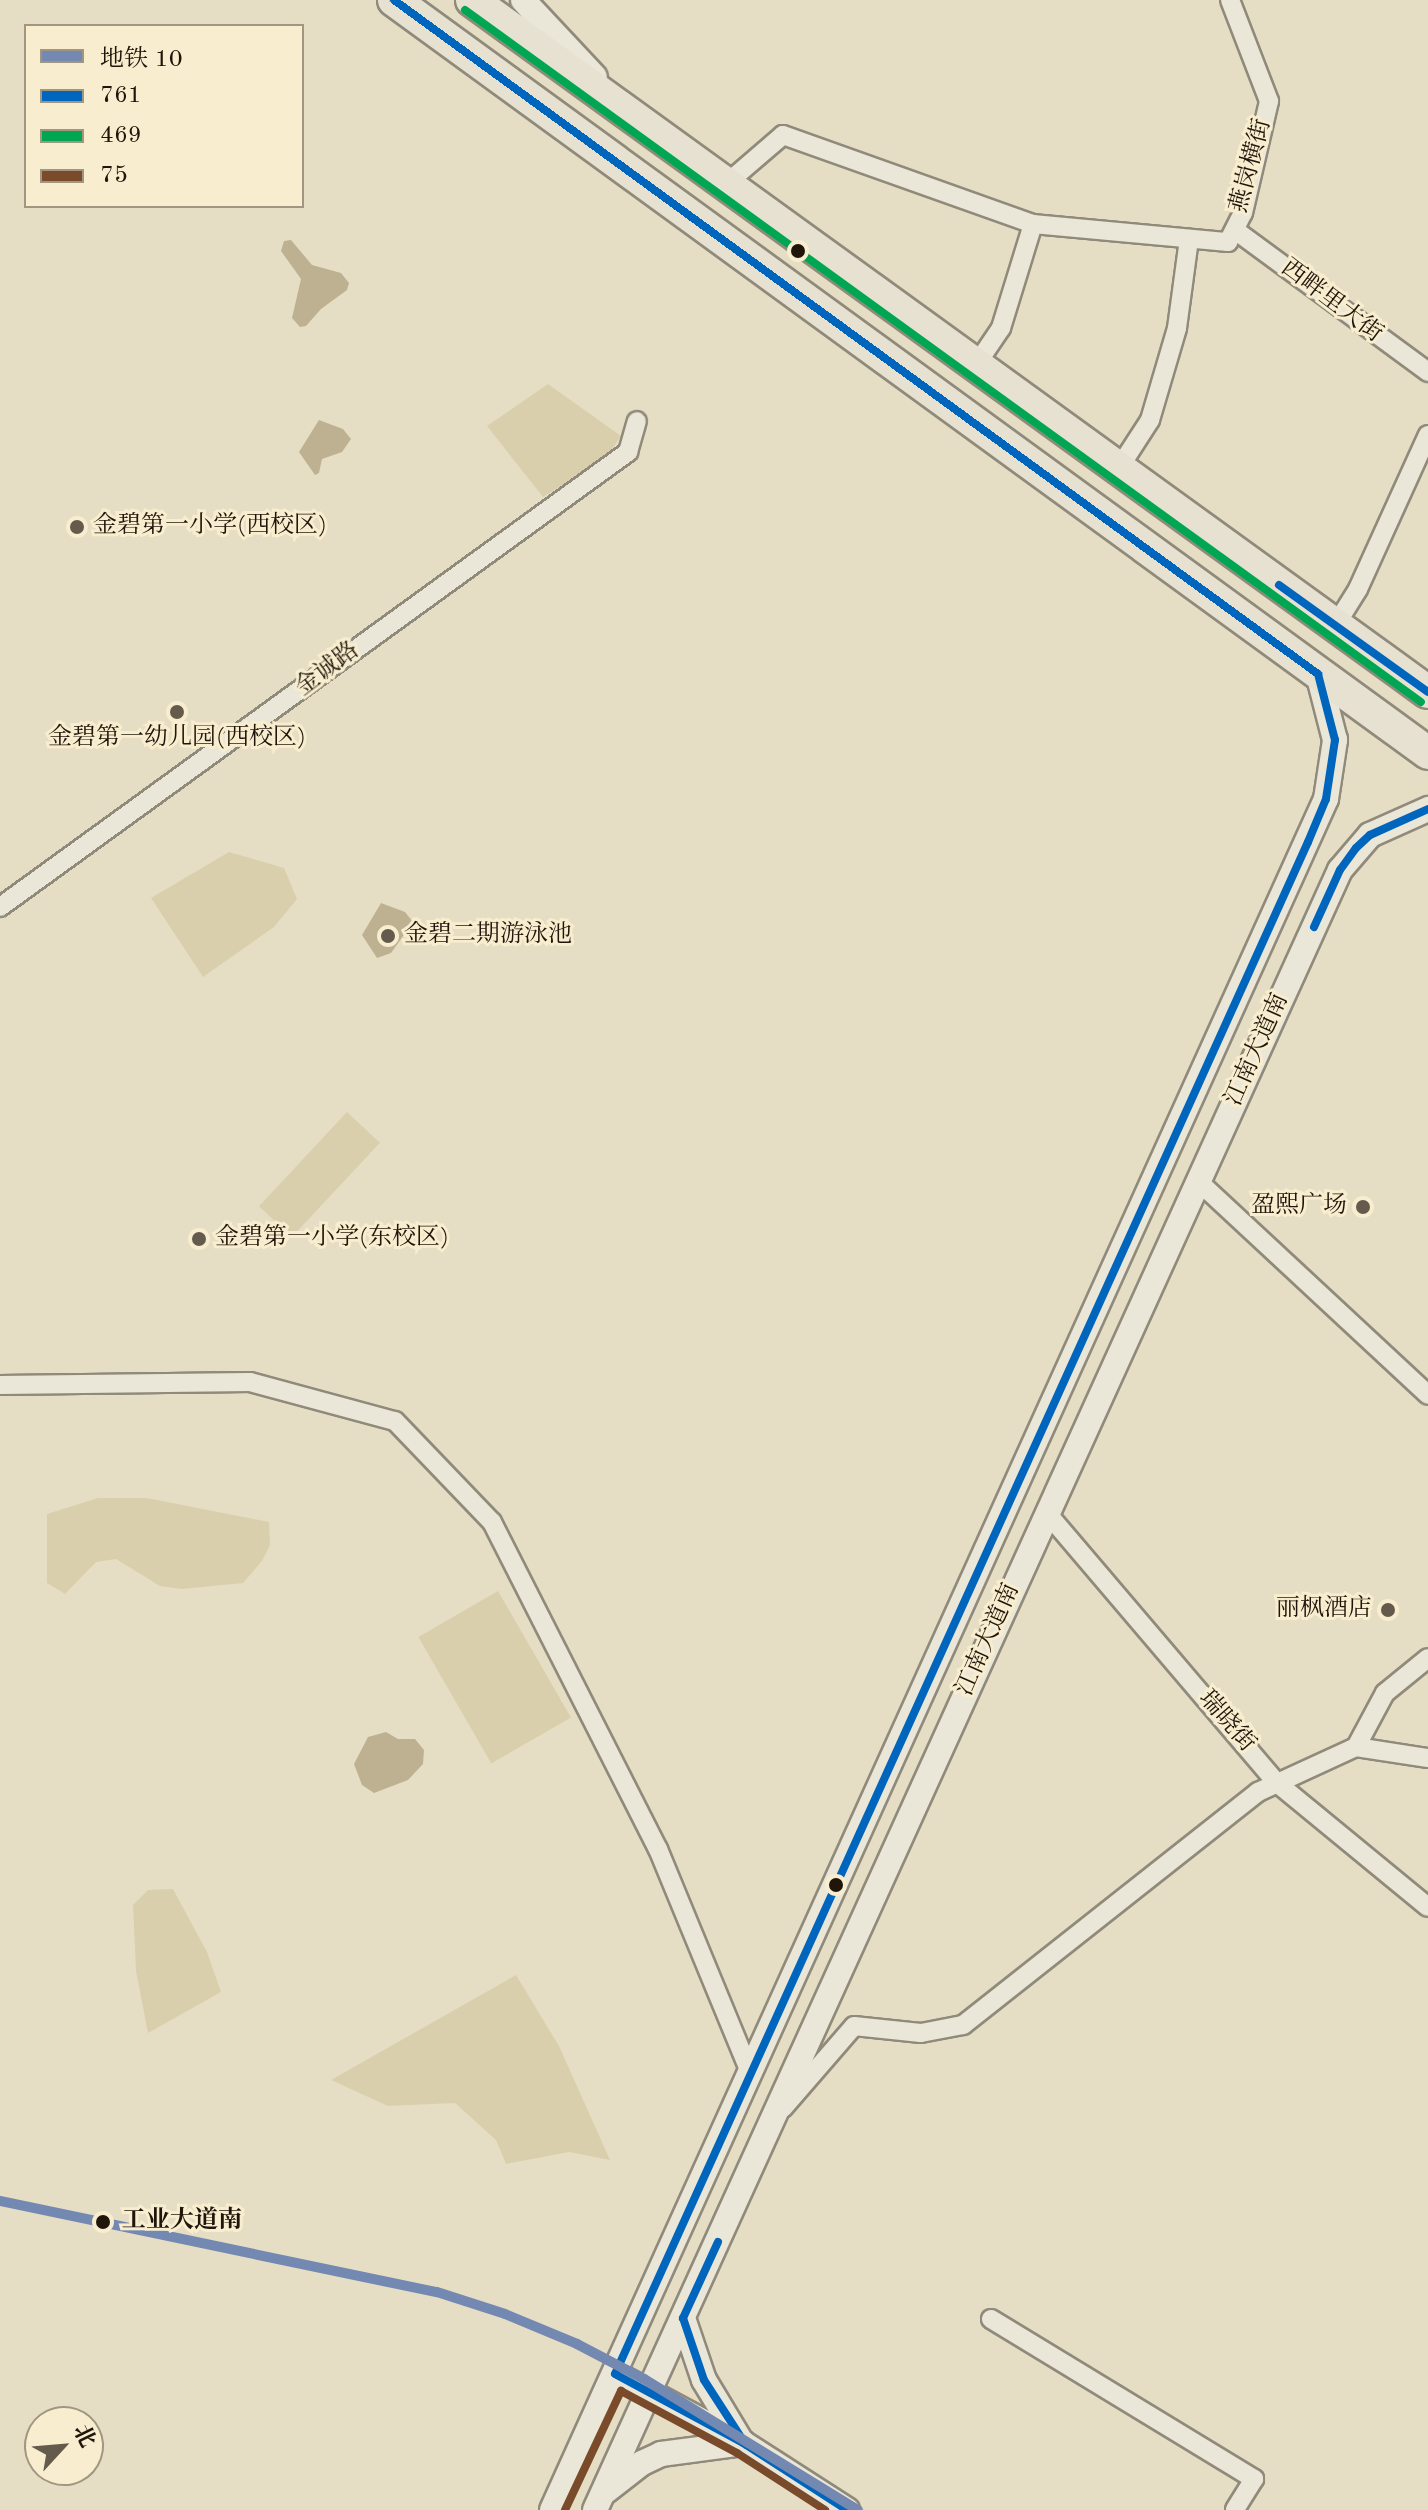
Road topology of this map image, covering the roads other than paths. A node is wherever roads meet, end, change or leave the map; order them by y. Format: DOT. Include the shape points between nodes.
graph roads {
  1 [pos="394,0"];
  2 [pos="472,0"];
  3 [pos="523,0"];
  4 [pos="1230,0"];
  5 [pos="620,105"];
  6 [pos="726,184"];
  7 [pos="1033,224"];
  8 [pos="1232,236"];
  9 [pos="1189,239"];
  10 [pos="976,365"];
  11 [pos="1428,372"];
  12 [pos="637,421"];
  13 [pos="1428,435"];
  14 [pos="1119,468"];
  15 [pos="1335,626"];
  16 [pos="1318,674"];
  17 [pos="1428,692"];
  18 [pos="1428,753"];
  19 [pos="1428,809"];
  20 [pos="0,907"];
  21 [pos="1198,1181"];
  22 [pos="0,1385"];
  23 [pos="1428,1395"];
  24 [pos="1047,1513"];
  25 [pos="1428,1658"];
  26 [pos="1356,1747"];
  27 [pos="1428,1758"];
  28 [pos="1277,1783"];
  29 [pos="1428,1907"];
  30 [pos="751,2075"];
  31 [pos="776,2116"];
  32 [pos="683,2318"];
  33 [pos="991,2319"];
  34 [pos="615,2374"];
  35 [pos="649,2392"];
  36 [pos="743,2443"];
  37 [pos="598,2502"];
  38 [pos="552,2510"];
  39 [pos="847,2510"];
  40 [pos="1235,2510"];
  1 -- 16 [label="highway"];
  2 -- 5 [label="highway"];
  3 -- 5 [label="main road"];
  4 -- 8 [label="street, 燕岗横街" via="1269,101 1243,213"];
  5 -- 6 [label="highway"];
  6 -- 7 [label="street" via="783,135"];
  6 -- 10 [label="highway"];
  7 -- 9 [label="street"];
  7 -- 10 [label="street" via="1001,328"];
  8 -- 9 [label="street"];
  8 -- 11 [label="street, 西畔里大街"];
  9 -- 14 [label="street" via="1177,328 1150,420"];
  10 -- 14 [label="highway"];
  12 -- 20 [label="street, 金诚路" via="628,452"];
  13 -- 15 [label="street" via="1358,589"];
  14 -- 15 [label="highway"];
  15 -- 17 [label="highway"];
  16 -- 18 [label="highway"];
  16 -- 30 [label="main road, 江南大道南" via="1335,740 1326,799"];
  19 -- 21 [label="main road, 江南大道南" via="1370,835 1340,870"];
  21 -- 23 [label="street"];
  21 -- 24 [label="main road, 江南大道南"];
  22 -- 30 [label="street" via="250,1382 395,1421 492,1522 658,1849"];
  24 -- 28 [label="street, 瑞晓街"];
  24 -- 31 [label="main road, 江南大道南"];
  25 -- 26 [label="street" via="1385,1693"];
  26 -- 27 [label="street"];
  26 -- 28 [label="street"];
  28 -- 29 [label="street, 瑞晓街"];
  28 -- 31 [label="street" via="1258,1792 963,2025 921,2033 854,2026"];
  30 -- 34 [label="main road, 江南大道南"];
  31 -- 32 [label="main road, 江南大道南"];
  32 -- 35 [label="main road, 江南大道南"];
  32 -- 36 [label="main road" via="704,2380"];
  33 -- 40 [label="street" via="1254,2479"];
  34 -- 35 [label="main road"];
  34 -- 38 [label="main road, 江南大道南"];
  35 -- 36 [label="main road"];
  35 -- 37 [label="main road, 江南大道南"];
  36 -- 37 [label="main road" via="661,2454 642,2463"];
  36 -- 39 [label="main road"];
}
